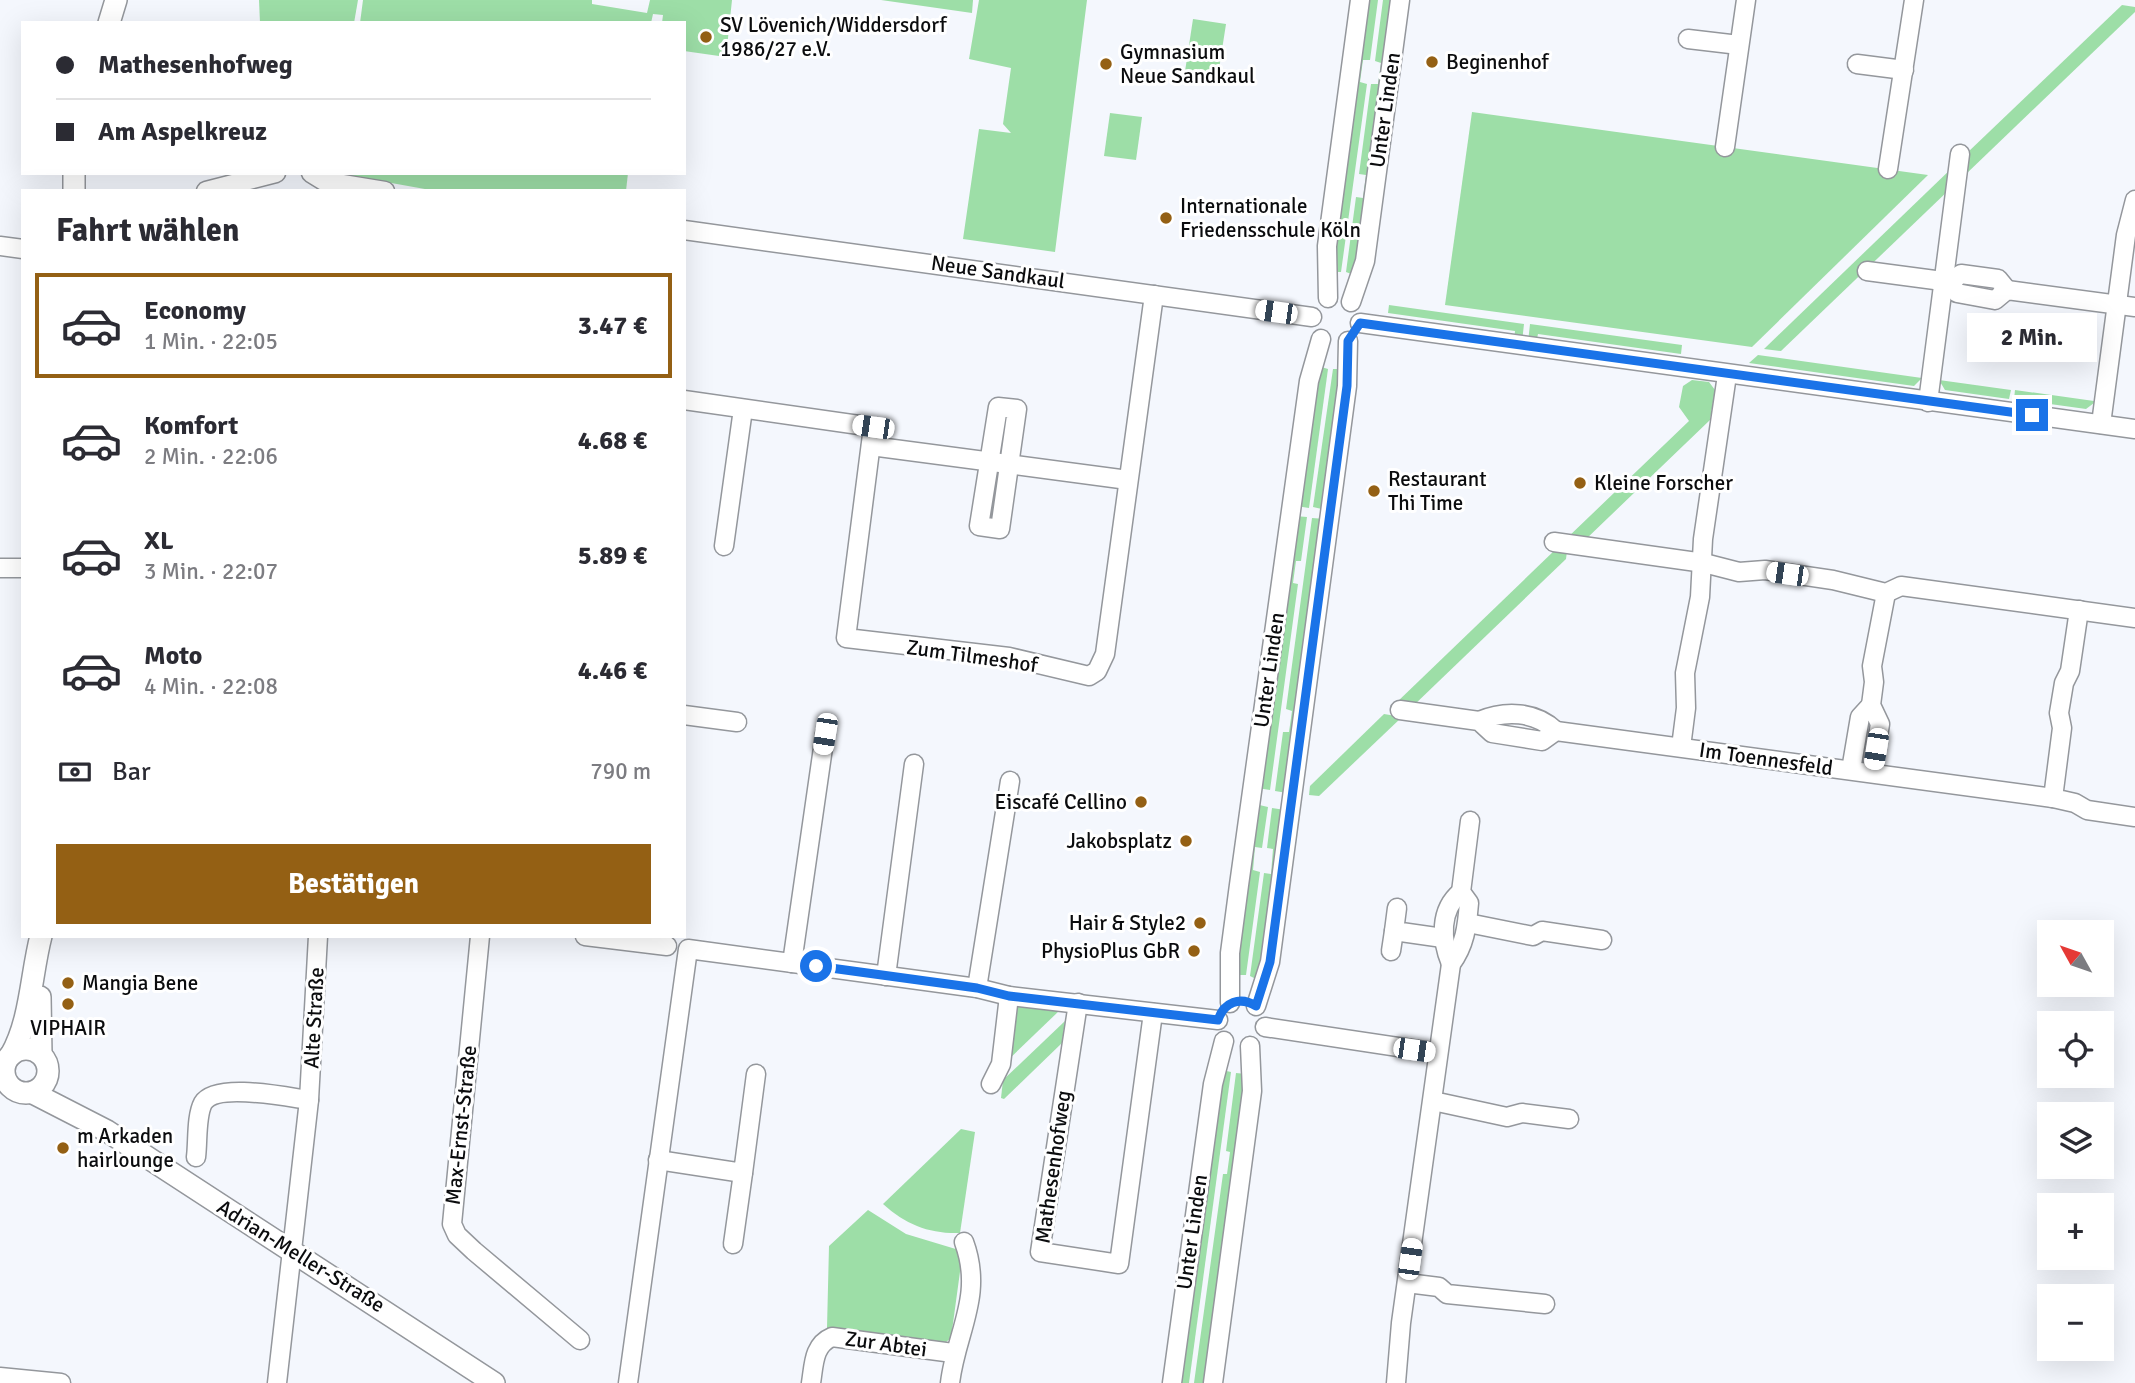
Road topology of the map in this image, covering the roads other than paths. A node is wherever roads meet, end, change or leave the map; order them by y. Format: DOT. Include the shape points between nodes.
graph roads {
  1 [pos="116,0"];
  2 [pos="1360,0"];
  3 [pos="1400,0"];
  4 [pos="1746,0"];
  5 [pos="1914,0"];
  6 [pos="110,21"];
  7 [pos="1688,39"];
  8 [pos="1739,46"];
  9 [pos="1857,64"];
  10 [pos="1904,70"];
  11 [pos="1725,147"];
  12 [pos="1960,154"];
  13 [pos="1888,169"];
  14 [pos="268,175"];
  15 [pos="320,182"];
  16 [pos="214,189"];
  17 [pos="371,189"];
  18 [pos="2135,200"];
  19 [pos="686,230"];
  20 [pos="0,246"];
  21 [pos="21,249"];
  22 [pos="1867,271"];
  23 [pos="1947,282"];
  24 [pos="1154,295"];
  25 [pos="1328,298"];
  26 [pos="1351,302"];
  27 [pos="2126,306"];
  28 [pos="1312,317"];
  29 [pos="1360,323"];
  30 [pos="1321,339"];
  31 [pos="1348,341"];
  32 [pos="1727,375"];
  33 [pos="686,400"];
  34 [pos="1928,401"];
  35 [pos="743,409"];
  36 [pos="2101,424"];
  37 [pos="2135,429"];
  38 [pos="871,446"];
  39 [pos="989,461"];
  40 [pos="1009,464"];
  41 [pos="1128,480"];
  42 [pos="1554,541"];
  43 [pos="724,546"];
  44 [pos="1704,563"];
  45 [pos="0,568"];
  46 [pos="21,568"];
  47 [pos="1886,593"];
  48 [pos="2079,610"];
  49 [pos="2135,618"];
  50 [pos="1871,705"];
  51 [pos="1400,710"];
  52 [pos="686,715"];
  53 [pos="737,722"];
  54 [pos="825,734"];
  55 [pos="1681,747"];
  56 [pos="914,764"];
  57 [pos="1851,770"];
  58 [pos="1872,773"];
  59 [pos="1010,781"];
  60 [pos="2053,798"];
  61 [pos="2135,817"];
  62 [pos="1471,821"];
  63 [pos="1461,892"];
  64 [pos="1398,908"];
  65 [pos="1468,923"];
  66 [pos="1394,931"];
  67 [pos="41,938"];
  68 [pos="41,938"];
  69 [pos="317,938"];
  70 [pos="480,938"];
  71 [pos="601,938"];
  72 [pos="1443,938"];
  73 [pos="1602,940"];
  74 [pos="667,946"];
  75 [pos="1391,951"];
  76 [pos="792,963"];
  77 [pos="1451,964"];
  78 [pos="886,976"];
  79 [pos="977,988"];
  80 [pos="1009,996"];
  81 [pos="1078,1003"];
  82 [pos="1230,1003"];
  83 [pos="1256,1006"];
  84 [pos="1153,1013"];
  85 [pos="1218,1020"];
  86 [pos="1265,1027"];
  87 [pos="1224,1041"];
  88 [pos="1250,1046"];
  89 [pos="1438,1054"];
  90 [pos="45,1063"];
  91 [pos="5,1064"];
  92 [pos="756,1074"];
  93 [pos="991,1084"];
  94 [pos="17,1094"];
  95 [pos="309,1100"];
  96 [pos="1433,1101"];
  97 [pos="1569,1119"];
  98 [pos="107,1131"];
  99 [pos="196,1157"];
  100 [pos="658,1160"];
  101 [pos="743,1173"];
  102 [pos="964,1242"];
  103 [pos="733,1244"];
  104 [pos="290,1248"];
  105 [pos="1406,1283"];
  106 [pos="1545,1304"];
  107 [pos="580,1340"];
  108 [pos="953,1353"];
  109 [pos="0,1377"];
  110 [pos="61,1383"];
  111 [pos="277,1383"];
  112 [pos="495,1383"];
  113 [pos="628,1383"];
  114 [pos="811,1383"];
  115 [pos="950,1383"];
  116 [pos="1171,1383"];
  117 [pos="1213,1383"];
  118 [pos="1396,1383"];
  1 -- 6 [label="street"];
  2 -- 25 [label="street, Unter Linden" via="1327,246"];
  3 -- 26 [label="street, Unter Linden" via="1365,261"];
  4 -- 8 [label="street"];
  5 -- 10 [label="street"];
  7 -- 8 [label="street"];
  8 -- 11 [label="street"];
  9 -- 10 [label="street"];
  10 -- 13 [label="street"];
  12 -- 23 [label="street"];
  14 -- 16 [label="street"];
  15 -- 17 [label="street"];
  18 -- 27 [label="street" via="2126,235"];
  19 -- 24 [label="street, Neue Sandkaul"];
  20 -- 21 [label="street"];
  22 -- 23 [label="street"];
  23 -- 27 [label="street" via="1957,293 1995,300 2007,290"];
  23 -- 34 [label="street"];
  24 -- 28 [label="street, Neue Sandkaul"];
  24 -- 41 [label="street, Zum Tilmeshof"];
  25 -- 26 [label="street"];
  25 -- 28 [label="street"];
  26 -- 29 [label="street"];
  27 -- 36 [label="street"];
  28 -- 30 [label="street"];
  29 -- 31 [label="street"];
  29 -- 32 [label="street"];
  30 -- 31 [label="street" via="1334,344"];
  30 -- 82 [label="street, Unter Linden" via="1309,381 1239,885 1230,953"];
  31 -- 83 [label="street, Unter Linden" via="1347,386 1293,797 1270,962"];
  32 -- 34 [label="street"];
  32 -- 44 [label="street, Im Toennesfeld" via="1703,539"];
  33 -- 35 [label="street"];
  34 -- 36 [label="street"];
  35 -- 38 [label="street" via="873,427"];
  35 -- 43 [label="street"];
  36 -- 37 [label="street"];
  38 -- 39 [label="street"];
  38 -- 41 [label="street, Zum Tilmeshof" via="846,638 1009,657 1088,676 1097,671 1105,654"];
  39 -- 40 [label="street"];
  39 -- 40 [label="street" via="998,407 1017,409"];
  39 -- 40 [label="street" via="979,526 1000,529"];
  40 -- 41 [label="street"];
  42 -- 44 [label="street"];
  44 -- 47 [label="street"];
  44 -- 55 [label="street, Im Toennesfeld" via="1685,673"];
  45 -- 46 [label="street"];
  47 -- 48 [label="street" via="1901,586"];
  47 -- 50 [label="street, Im Toennesfeld" via="1871,666"];
  48 -- 49 [label="street"];
  48 -- 60 [label="street" via="2059,712 2062,728"];
  50 -- 57 [label="street, Im Toennesfeld" via="1860,717"];
  50 -- 58 [label="street, Im Toennesfeld" via="1880,724"];
  51 -- 55 [label="street, Im Toennesfeld" via="1479,721 1492,733 1542,741 1556,731"];
  52 -- 53 [label="street"];
  54 -- 76 [label="street"];
  55 -- 57 [label="street, Im Toennesfeld"];
  56 -- 78 [label="street"];
  57 -- 58 [label="street, Im Toennesfeld"];
  58 -- 60 [label="street, Im Toennesfeld"];
  59 -- 79 [label="street"];
  60 -- 61 [label="street, Im Toennesfeld" via="2087,810"];
  62 -- 63 [label="street"];
  63 -- 65 [label="street" via="1469,904"];
  63 -- 72 [label="street" via="1449,901"];
  64 -- 66 [label="street"];
  65 -- 73 [label="street" via="1533,936 1542,931"];
  65 -- 77 [label="street" via="1462,948"];
  66 -- 72 [label="street"];
  66 -- 75 [label="street"];
  67 -- 90 [label="street" via="38,1041"];
  68 -- 91 [label="street" via="24,1022"];
  69 -- 95 [label="street, Alte Straße"];
  70 -- 107 [label="street, Max-Ernst-Straße" via="452,1224 474,1251"];
  71 -- 74 [label="street"];
  72 -- 77 [label="street"];
  76 -- 78 [label="street"];
  76 -- 100 [label="street" via="688,949"];
  77 -- 89 [label="street"];
  78 -- 79 [label="street"];
  79 -- 80 [label="street"];
  80 -- 81 [label="street"];
  80 -- 93 [label="street" via="1001,1064"];
  81 -- 84 [label="street"];
  81 -- 84 [label="street, Mathesenhofweg" via="1040,1252 1119,1264"];
  82 -- 83 [label="street" via="1240,1000"];
  82 -- 85 [label="street"];
  83 -- 86 [label="street"];
  84 -- 85 [label="street"];
  85 -- 87 [label="street"];
  86 -- 88 [label="street" via="1260,1039"];
  86 -- 89 [label="street"];
  87 -- 88 [label="street" via="1236,1048"];
  87 -- 116 [label="street, Unter Linden" via="1213,1083"];
  88 -- 117 [label="street, Unter Linden" via="1252,1091"];
  89 -- 96 [label="street"];
  90 -- 91 [label="street" via="30,1049"];
  90 -- 94 [label="street" via="44,1084"];
  90 -- 98 [label="street, Adrian-Meller-Straße" via="67,1097"];
  91 -- 94 [label="street" via="7,1082"];
  92 -- 101 [label="street"];
  94 -- 98 [label="street, Adrian-Meller-Straße"];
  95 -- 99 [label="street, Alte Straße" via="230,1091 214,1095 201,1108"];
  95 -- 104 [label="street, Alte Straße"];
  96 -- 97 [label="street" via="1507,1117 1522,1113"];
  96 -- 105 [label="street"];
  98 -- 104 [label="street, Adrian-Meller-Straße"];
  100 -- 101 [label="street"];
  100 -- 113 [label="street"];
  101 -- 103 [label="street"];
  102 -- 108 [label="street, Zur Abtei" via="973,1265 972,1281 964,1333"];
  104 -- 111 [label="street, Alte Straße"];
  104 -- 112 [label="street, Adrian-Meller-Straße"];
  105 -- 106 [label="street" via="1439,1287 1447,1294"];
  105 -- 118 [label="street"];
  108 -- 114 [label="street, Zur Abtei" via="832,1337 822,1340 815,1353"];
  108 -- 115 [label="street, Zur Abtei"];
  109 -- 110 [label="street"];
}
